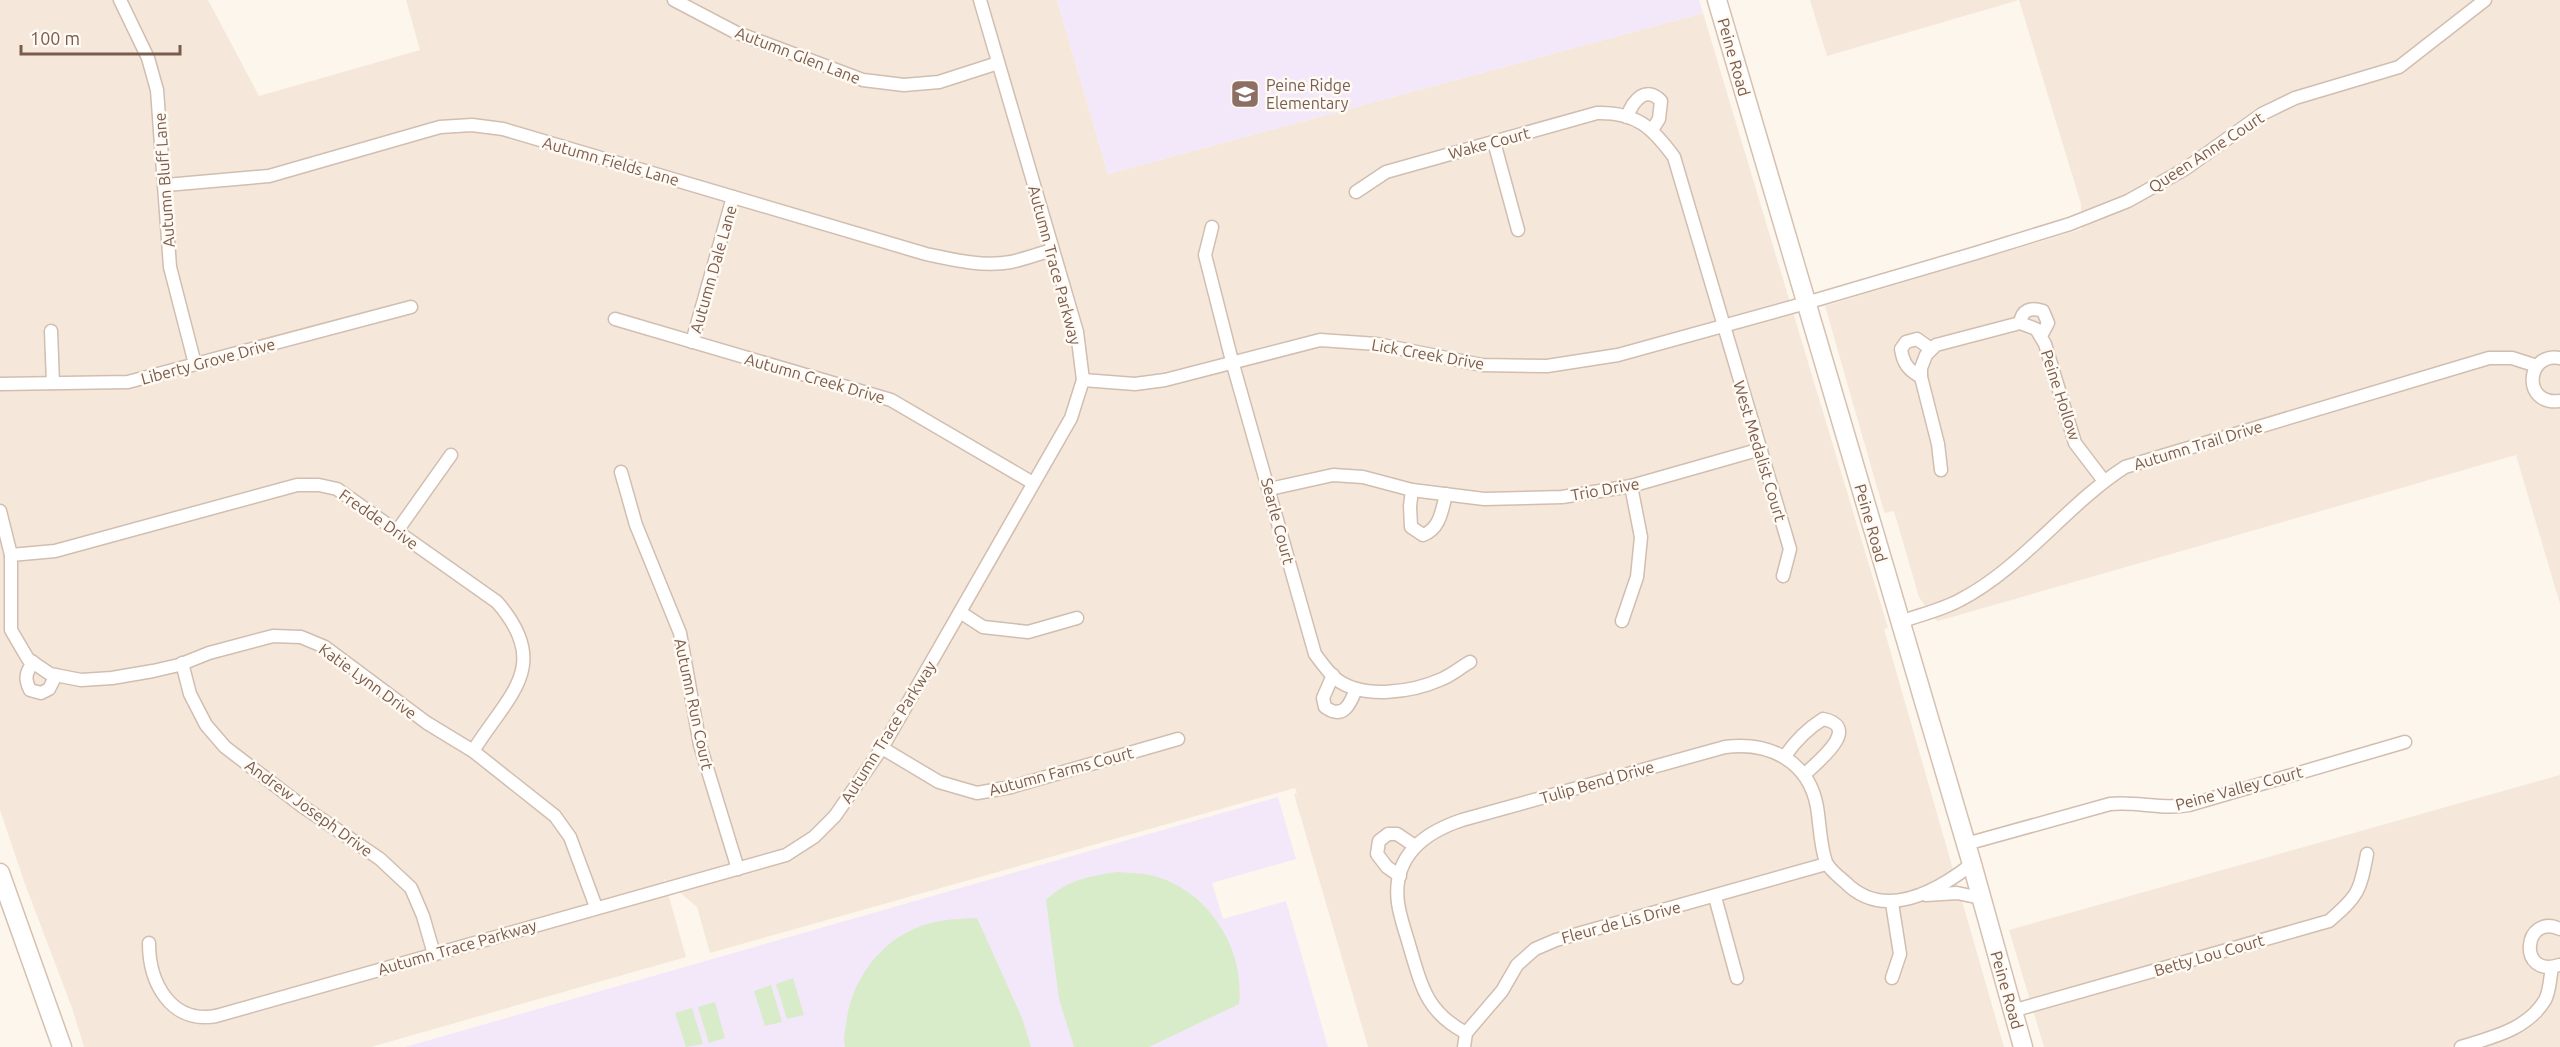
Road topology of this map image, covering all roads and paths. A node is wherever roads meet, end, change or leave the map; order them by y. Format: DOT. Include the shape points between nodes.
graph roads {
  1 [pos="120,0"];
  2 [pos="674,0"];
  3 [pos="980,0"];
  4 [pos="2485,0"];
  5 [pos="1721,1"];
  6 [pos="998,63"];
  7 [pos="1627,117"];
  8 [pos="1652,130"];
  9 [pos="1494,142"];
  10 [pos="166,185"];
  11 [pos="1356,192"];
  12 [pos="734,197"];
  13 [pos="1212,227"];
  14 [pos="1518,230"];
  15 [pos="1052,250"];
  16 [pos="1806,303"];
  17 [pos="411,307"];
  18 [pos="615,319"];
  19 [pos="2020,323"];
  20 [pos="1723,326"];
  21 [pos="51,331"];
  22 [pos="2041,336"];
  23 [pos="692,342"];
  24 [pos="1931,349"];
  25 [pos="2560,358"];
  26 [pos="1232,361"];
  27 [pos="195,364"];
  28 [pos="2537,366"];
  29 [pos="1921,377"];
  30 [pos="1083,380"];
  31 [pos="53,383"];
  32 [pos="0,384"];
  33 [pos="2560,402"];
  34 [pos="1761,449"];
  35 [pos="451,455"];
  36 [pos="1941,470"];
  37 [pos="621,472"];
  38 [pos="2104,481"];
  39 [pos="1033,483"];
  40 [pos="1631,486"];
  41 [pos="1270,489"];
  42 [pos="1413,490"];
  43 [pos="1446,494"];
  44 [pos="0,511"];
  45 [pos="397,531"];
  46 [pos="11,555"];
  47 [pos="1784,576"];
  48 [pos="960,612"];
  49 [pos="1077,618"];
  50 [pos="1622,621"];
  51 [pos="1900,622"];
  52 [pos="6,632"];
  53 [pos="33,662"];
  54 [pos="1470,662"];
  55 [pos="182,663"];
  56 [pos="57,675"];
  57 [pos="1333,675"];
  58 [pos="1356,689"];
  59 [pos="1178,739"];
  60 [pos="2405,742"];
  61 [pos="882,748"];
  62 [pos="473,751"];
  63 [pos="1785,756"];
  64 [pos="1804,775"];
  65 [pos="1966,844"];
  66 [pos="1415,846"];
  67 [pos="2367,854"];
  68 [pos="1826,864"];
  69 [pos="1972,864"];
  70 [pos="738,869"];
  71 [pos="0,873"];
  72 [pos="1400,876"];
  73 [pos="1918,896"];
  74 [pos="1715,897"];
  75 [pos="1981,898"];
  76 [pos="1892,903"];
  77 [pos="596,907"];
  78 [pos="2560,930"];
  79 [pos="149,943"];
  80 [pos="434,954"];
  81 [pos="2556,966"];
  82 [pos="1737,978"];
  83 [pos="1892,978"];
  84 [pos="2012,1011"];
  85 [pos="1466,1033"];
  86 [pos="62,1047"];
  87 [pos="1464,1047"];
  88 [pos="2023,1047"];
  89 [pos="2461,1047"];
  1 -- 10 [label="street, Autumn Bluff Lane" via="148,58 157,90"];
  2 -- 6 [label="street, Autumn Glen Lane" via="735,32 863,80 904,85 939,82"];
  3 -- 6 [label="street, Autumn Trace Parkway"];
  4 -- 16 [label="street, Queen Anne Court" via="2398,66 2295,98 2262,114 2185,169 2128,201 2070,224"];
  5 -- 16 [label="street, Peine Road"];
  6 -- 15 [label="street, Autumn Trace Parkway"];
  7 -- 8 [label="street, Wake Court"];
  7 -- 8 [label="street" via="1638,98 1647,93 1655,95 1662,110"];
  7 -- 9 [label="street, Wake Court" via="1597,113"];
  8 -- 20 [label="street, Wake Court" via="1674,157"];
  9 -- 11 [label="street, Wake Court" via="1386,172"];
  9 -- 14 [label="street"];
  10 -- 12 [label="street, Autumn Fields Lane" via="269,176 440,127 472,125 502,129"];
  10 -- 27 [label="street, Autumn Bluff Lane" via="170,267"];
  12 -- 15 [label="street, Autumn Fields Lane" via="957,261 1011,262"];
  12 -- 23 [label="street, Autumn Dale Lane"];
  13 -- 26 [label="street, Searle Court" via="1205,255"];
  15 -- 30 [label="street, Autumn Trace Parkway" via="1077,332"];
  16 -- 20 [label="street, Lick Creek Drive"];
  16 -- 51 [label="street, Peine Road"];
  17 -- 27 [label="street, Liberty Grove Drive"];
  18 -- 23 [label="street, Autumn Creek Drive"];
  19 -- 22 [label="street, Peine Hollow" via="2036,329"];
  19 -- 22 [label="street, Peine Hollow" via="2026,310 2043,311 2048,323"];
  19 -- 24 [label="street, Peine Hollow"];
  20 -- 26 [label="street, Lick Creek Drive" via="1618,355 1546,366 1482,365 1377,344 1320,340"];
  20 -- 34 [label="street, West Medalist Court"];
  21 -- 31 [label="street"];
  22 -- 38 [label="street, Peine Hollow" via="2075,444"];
  23 -- 39 [label="street, Autumn Creek Drive" via="891,400"];
  24 -- 29 [label="street" via="1921,368"];
  24 -- 29 [label="street" via="1917,339 1906,342 1901,349 1907,368"];
  25 -- 28 [label="street" via="2548,358"];
  26 -- 30 [label="street, Lick Creek Drive" via="1165,380 1135,384"];
  26 -- 41 [label="street, Searle Court"];
  27 -- 31 [label="street, Liberty Grove Drive" via="128,382"];
  28 -- 33 [label="street" via="2532,380 2538,395"];
  28 -- 38 [label="street, Autumn Trail Drive" via="2512,358 2489,358 2148,459 2125,467"];
  29 -- 36 [label="street"];
  30 -- 39 [label="street, Autumn Trace Parkway" via="1071,418"];
  31 -- 32 [label="street, Liberty Grove Drive"];
  34 -- 40 [label="street, Trio Drive"];
  34 -- 47 [label="street, West Medalist Court" via="1790,549"];
  35 -- 45 [label="street"];
  37 -- 70 [label="street, Autumn Run Court" via="636,525 680,633 700,745"];
  38 -- 51 [label="street, Autumn Trail Drive" via="1993,579 1960,601"];
  39 -- 48 [label="street, Autumn Trace Parkway"];
  40 -- 43 [label="street, Trio Drive" via="1562,497 1484,499"];
  40 -- 50 [label="street" via="1641,537 1637,577"];
  41 -- 42 [label="street, Trio Drive" via="1333,474"];
  41 -- 57 [label="street, Searle Court" via="1315,654"];
  42 -- 43 [label="street, Trio Drive"];
  42 -- 43 [label="street" via="1411,527 1423,535 1431,532 1441,518"];
  44 -- 46 [label="street, Katie Lynn Drive"];
  45 -- 46 [label="street, Fredde Drive" via="337,489 297,485 55,551"];
  45 -- 62 [label="street, Fredde Drive" via="497,602 519,634 524,654 521,680"];
  46 -- 52 [label="street, Katie Lynn Drive"];
  48 -- 49 [label="street" via="983,627 1028,632"];
  48 -- 61 [label="street, Autumn Trace Parkway"];
  51 -- 65 [label="street, Peine Road"];
  52 -- 53 [label="street, Katie Lynn Drive"];
  53 -- 56 [label="street, Katie Lynn Drive"];
  53 -- 56 [label="street" via="25,680 30,690 40,693 49,689"];
  54 -- 58 [label="street, Searle Court" via="1442,679 1390,693"];
  55 -- 56 [label="street, Katie Lynn Drive" via="112,678 81,680"];
  55 -- 62 [label="street, Katie Lynn Drive" via="273,636 301,637 325,647 427,723"];
  55 -- 80 [label="street, Andrew Joseph Drive" via="190,694 206,725 225,747 380,859 411,888"];
  57 -- 58 [label="street, Searle Court"];
  57 -- 58 [label="street" via="1323,698 1331,711 1340,713 1347,709"];
  59 -- 61 [label="street, Autumn Farms Court" via="1011,787 977,793 939,782"];
  60 -- 65 [label="street, Peine Valley Court" via="2189,805 2110,804"];
  61 -- 70 [label="street, Autumn Trace Parkway" via="835,816 814,837 786,855"];
  62 -- 77 [label="street, Katie Lynn Drive" via="555,816 570,837"];
  63 -- 64 [label="street, Tulip Bend Drive"];
  63 -- 64 [label="street" via="1802,734 1823,719 1839,726 1837,741"];
  63 -- 66 [label="street, Tulip Bend Drive" via="1744,744 1725,747 1462,820 1437,828"];
  64 -- 68 [label="street, Tulip Bend Drive" via="1813,789"];
  65 -- 69 [label="street, Peine Road"];
  66 -- 72 [label="street, Tulip Bend Drive"];
  66 -- 72 [label="street" via="1397,834 1388,834 1379,841 1377,854"];
  67 -- 84 [label="street, Betty Lou Court" via="2354,900 2329,921"];
  68 -- 74 [label="street, Fleur de Lis Drive"];
  68 -- 76 [label="street" via="1855,892"];
  69 -- 73 [label="street"];
  69 -- 75 [label="street, Peine Road"];
  70 -- 77 [label="street, Autumn Trace Parkway"];
  71 -- 86 [label="street"];
  72 -- 85 [label="street, Tulip Bend Drive" via="1398,905 1421,985 1431,1006 1449,1024"];
  73 -- 75 [label="street" via="1957,893"];
  73 -- 76 [label="street"];
  74 -- 82 [label="street"];
  74 -- 85 [label="street, Fleur de Lis Drive" via="1535,949 1517,965 1502,991"];
  75 -- 84 [label="street, Peine Road"];
  76 -- 83 [label="street" via="1900,954"];
  77 -- 80 [label="street, Autumn Trace Parkway"];
  78 -- 81 [label="street" via="2539,929 2529,942 2537,964"];
  79 -- 80 [label="street, Autumn Trace Parkway" via="153,971 164,996 181,1012 198,1018"];
  81 -- 89 [label="street" via="2546,998 2529,1019 2511,1030"];
  84 -- 88 [label="street, Peine Road"];
  85 -- 87 [label="street"];
}
